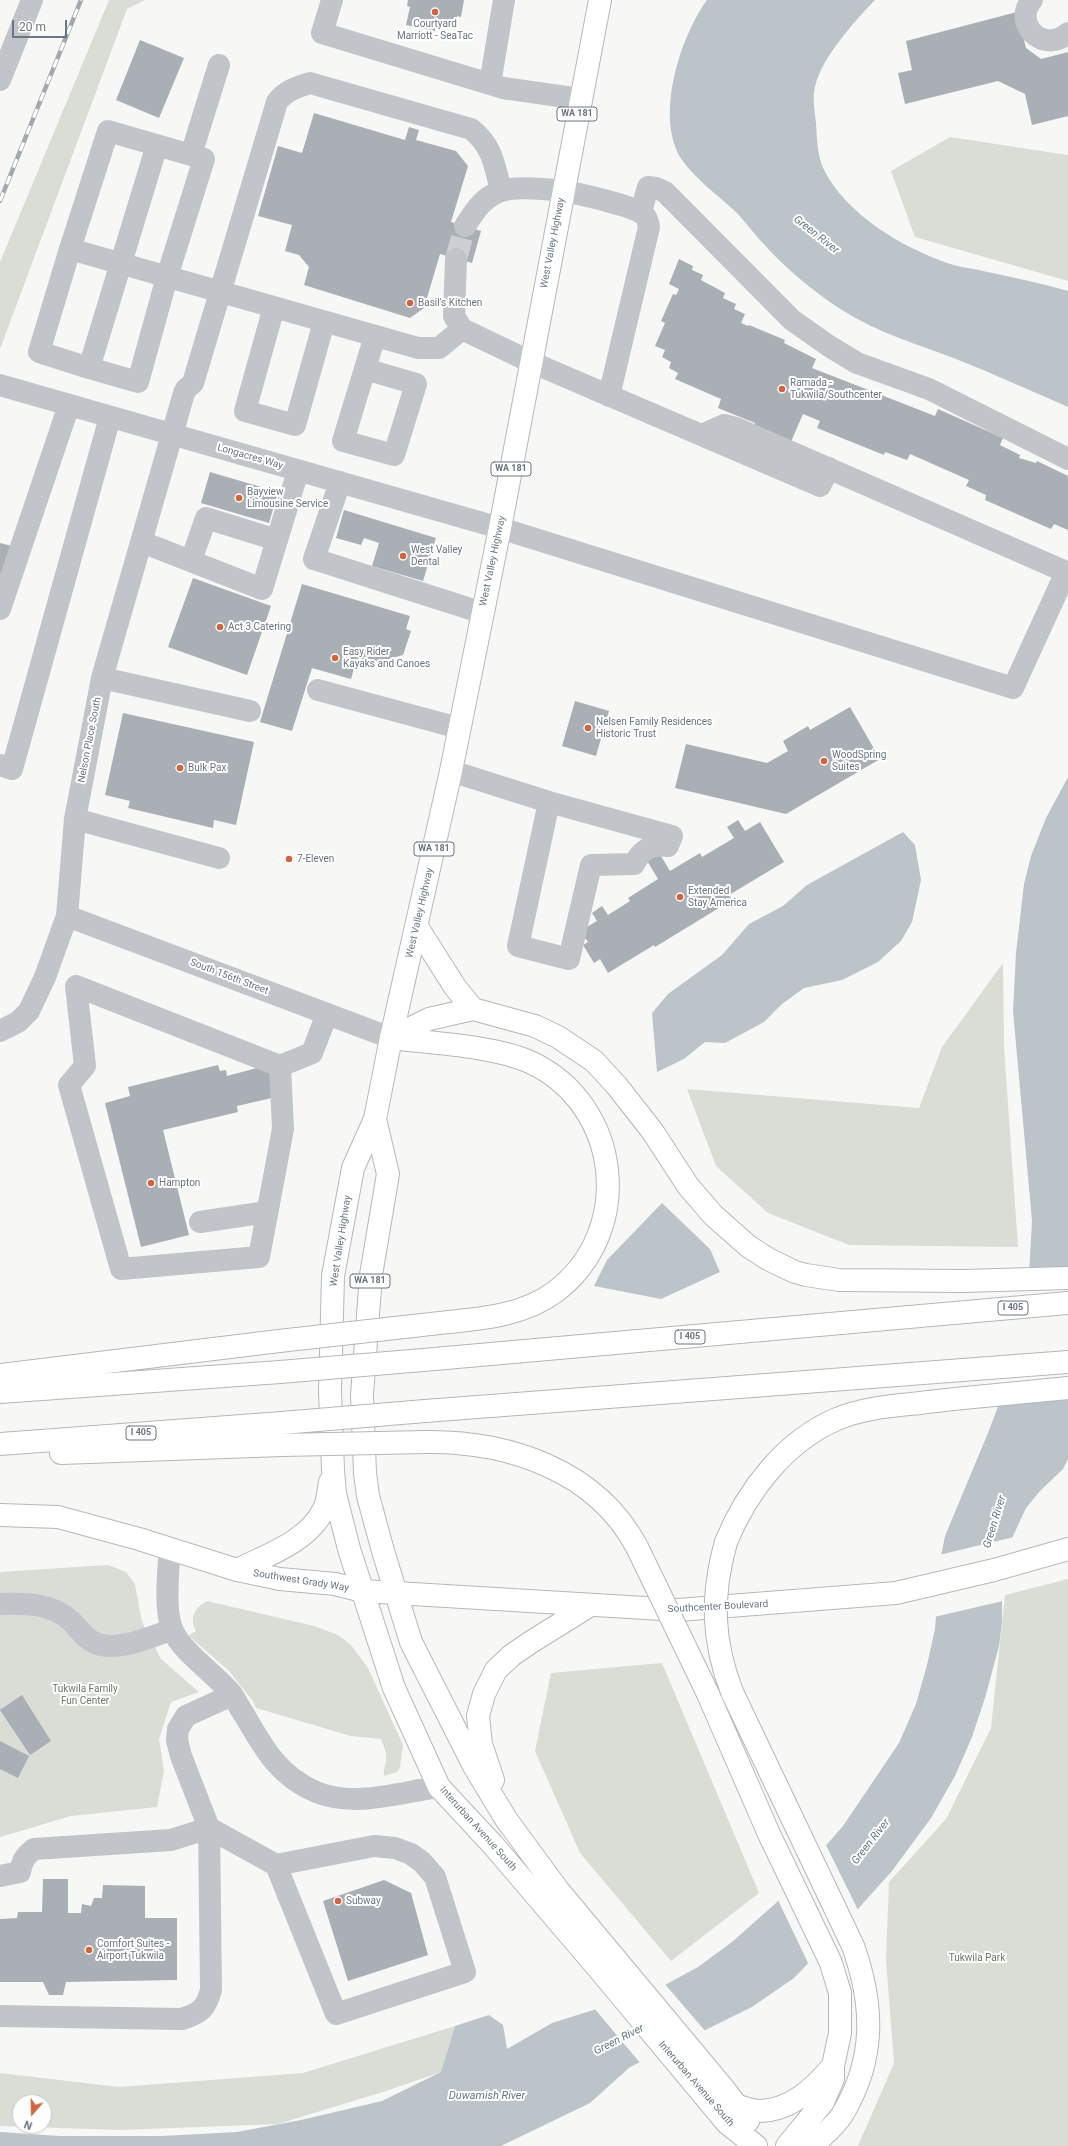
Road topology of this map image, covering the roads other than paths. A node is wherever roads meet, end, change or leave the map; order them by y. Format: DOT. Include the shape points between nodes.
graph roads {
  1 [pos="32,0"];
  2 [pos="332,0"];
  3 [pos="504,0"];
  4 [pos="600,0"];
  5 [pos="1032,0"];
  6 [pos="1068,33"];
  7 [pos="219,65"];
  8 [pos="0,80"];
  9 [pos="490,84"];
  10 [pos="580,99"];
  11 [pos="157,145"];
  12 [pos="191,155"];
  13 [pos="501,191"];
  14 [pos="563,191"];
  15 [pos="641,212"];
  16 [pos="465,226"];
  17 [pos="70,249"];
  18 [pos="456,259"];
  19 [pos="121,264"];
  20 [pos="167,277"];
  21 [pos="220,293"];
  22 [pos="274,308"];
  23 [pos="324,322"];
  24 [pos="462,329"];
  25 [pos="375,336"];
  26 [pos="531,362"];
  27 [pos="88,368"];
  28 [pos="365,369"];
  29 [pos="0,385"];
  30 [pos="609,396"];
  31 [pos="69,405"];
  32 [pos="110,417"];
  33 [pos="178,437"];
  34 [pos="1068,459"];
  35 [pos="298,471"];
  36 [pos="340,482"];
  37 [pos="500,528"];
  38 [pos="277,540"];
  39 [pos="142,542"];
  40 [pos="191,561"];
  41 [pos="1067,572"];
  42 [pos="0,609"];
  43 [pos="482,613"];
  44 [pos="102,678"];
  45 [pos="318,690"];
  46 [pos="250,711"];
  47 [pos="459,728"];
  48 [pos="0,765"];
  49 [pos="451,771"];
  50 [pos="549,802"];
  51 [pos="74,819"];
  52 [pos="219,858"];
  53 [pos="67,916"];
  54 [pos="417,927"];
  55 [pos="473,1009"];
  56 [pos="327,1014"];
  57 [pos="0,1031"];
  58 [pos="391,1038"];
  59 [pos="280,1066"];
  60 [pos="375,1119"];
  61 [pos="267,1212"];
  62 [pos="200,1222"];
  63 [pos="1068,1278"];
  64 [pos="1068,1303"];
  65 [pos="1068,1362"];
  66 [pos="0,1375"];
  67 [pos="1068,1388"];
  68 [pos="362,1389"];
  69 [pos="0,1392"];
  70 [pos="330,1392"];
  71 [pos="0,1444"];
  72 [pos="0,1453"];
  73 [pos="333,1470"];
  74 [pos="0,1514"];
  75 [pos="170,1549"];
  76 [pos="1068,1549"];
  77 [pos="237,1570"];
  78 [pos="363,1591"];
  79 [pos="395,1594"];
  80 [pos="0,1604"];
  81 [pos="589,1606"];
  82 [pos="172,1630"];
  83 [pos="232,1695"];
  84 [pos="439,1787"];
  85 [pos="506,1819"];
  86 [pos="209,1828"];
  87 [pos="276,1865"];
  88 [pos="0,1876"];
  89 [pos="607,1964"];
  90 [pos="0,2016"];
  91 [pos="833,2066"];
  92 [pos="715,2094"];
  93 [pos="738,2106"];
  94 [pos="756,2146"];
  95 [pos="765,2146"];
  96 [pos="787,2146"];
  97 [pos="812,2146"];
  1 -- 8 [label="street"];
  2 -- 9 [label="street" via="322,33"];
  3 -- 9 [label="street"];
  4 -- 10 [label="main road, West Valley Highway / WA 181"];
  5 -- 6 [label="street" via="1026,10 1026,20 1035,36 1054,41"];
  7 -- 12 [label="street"];
  9 -- 10 [label="street"];
  10 -- 14 [label="main road, West Valley Highway / WA 181"];
  11 -- 12 [label="street"];
  11 -- 17 [label="street" via="108,130"];
  11 -- 19 [label="street"];
  12 -- 20 [label="street" via="204,159"];
  13 -- 14 [label="street" via="510,188"];
  13 -- 16 [label="street" via="480,204"];
  13 -- 21 [label="street, Nelson Place South" via="492,155 482,137 471,129 310,83 295,88 282,95 277,102"];
  14 -- 15 [label="street"];
  14 -- 26 [label="main road, West Valley Highway / WA 181"];
  15 -- 30 [label="street" via="646,217 649,227"];
  15 -- 34 [label="street" via="648,187 665,192 792,320 829,346 857,363 929,389"];
  17 -- 19 [label="street"];
  17 -- 27 [label="street" via="39,352"];
  18 -- 24 [label="street" via="454,316"];
  19 -- 20 [label="street"];
  19 -- 27 [label="street"];
  20 -- 21 [label="street"];
  20 -- 27 [label="street" via="138,382"];
  21 -- 22 [label="street"];
  21 -- 33 [label="street, Nelson Place South" via="193,383 186,389"];
  22 -- 23 [label="street"];
  22 -- 23 [label="street" via="245,411 295,425"];
  23 -- 25 [label="street"];
  24 -- 25 [label="street" via="439,348 418,348"];
  24 -- 26 [label="street"];
  25 -- 28 [label="street"];
  26 -- 30 [label="street"];
  26 -- 37 [label="main road, West Valley Highway / WA 181"];
  29 -- 31 [label="street, Longacres Way"];
  30 -- 41 [label="street" via="702,435 724,425 736,428"];
  31 -- 32 [label="street, Longacres Way"];
  31 -- 42 [label="street"];
  32 -- 33 [label="street, Longacres Way"];
  32 -- 48 [label="street" via="12,769"];
  33 -- 35 [label="street, Longacres Way"];
  33 -- 39 [label="street, Nelson Place South"];
  35 -- 36 [label="street, Longacres Way"];
  35 -- 38 [label="street"];
  36 -- 37 [label="street, Longacres Way"];
  36 -- 43 [label="street" via="314,559"];
  37 -- 41 [label="street, Longacres Way" via="1014,688"];
  37 -- 43 [label="main road, West Valley Highway / WA 181"];
  38 -- 40 [label="street" via="206,518"];
  38 -- 40 [label="street" via="262,589"];
  39 -- 40 [label="street"];
  39 -- 44 [label="street, Nelson Place South"];
  43 -- 47 [label="main road, West Valley Highway / WA 181"];
  44 -- 46 [label="street"];
  44 -- 51 [label="street, Nelson Place South"];
  45 -- 47 [label="street"];
  47 -- 49 [label="main road, West Valley Highway / WA 181"];
  49 -- 50 [label="street"];
  49 -- 54 [label="main road, West Valley Highway / WA 181"];
  50 -- 50 [label="street" via="672,836 668,846 655,844 640,854 634,864 591,865 569,959 518,946"];
  51 -- 52 [label="street"];
  51 -- 53 [label="street, Nelson Place South"];
  53 -- 56 [label="street, South 156th Street"];
  53 -- 57 [label="street, Nelson Place South" via="45,977 29,1011 18,1022"];
  54 -- 55 [label="main road" via="455,987"];
  54 -- 58 [label="main road, West Valley Highway / WA 181"];
  55 -- 58 [label="main road" via="429,1019"];
  55 -- 63 [label="main road" via="535,1026 558,1037 594,1061 653,1132 688,1186 712,1215 748,1246 795,1272 821,1278 963,1282"];
  56 -- 58 [label="street, South 156th Street"];
  56 -- 59 [label="street" via="312,1053"];
  58 -- 60 [label="main road, West Valley Highway / WA 181"];
  58 -- 66 [label="main road, bridge" via="492,1051 530,1061 565,1084 587,1110 604,1147 608,1201 598,1236 576,1273 555,1292 533,1304 495,1317"];
  59 -- 61 [label="street" via="283,1129"];
  59 -- 61 [label="street" via="76,986 85,1066 69,1085 121,1269 259,1257"];
  60 -- 68 [label="main road, West Valley Highway / WA 181" via="388,1174 371,1275"];
  60 -- 70 [label="main road, West Valley Highway / WA 181" via="354,1168 333,1276"];
  61 -- 62 [label="street"];
  64 -- 69 [label="main road, I 405, bridge" via="280,1372"];
  65 -- 71 [label="main road, I 405, bridge"];
  67 -- 97 [label="main road, bridge" via="871,1408 837,1419 811,1434 782,1457 764,1476 741,1509 726,1542 716,1583 715,1618 719,1651 732,1692 853,1946 868,2005 864,2062 857,2083 841,2116"];
  68 -- 79 [label="main road, Interurban Avenue South" via="368,1496"];
  70 -- 73 [label="main road, Interurban Avenue South"];
  72 -- 91 [label="main road, bridge" via="449,1442 495,1447 535,1459 559,1471 599,1499 618,1518 637,1547 708,1694 769,1834 831,1964 840,1993 841,2010 840,2033"];
  73 -- 77 [label="main road" via="324,1509 313,1524 297,1540"];
  73 -- 78 [label="main road, Interurban Avenue South" via="335,1494 349,1550"];
  74 -- 75 [label="main road, Southwest Grady Way" via="58,1517"];
  75 -- 77 [label="main road, Southwest Grady Way"];
  75 -- 82 [label="street" via="168,1606"];
  76 -- 81 [label="main road, Southcenter Boulevard" via="994,1570 896,1593 678,1610"];
  77 -- 78 [label="main road, Southwest Grady Way" via="280,1579 335,1584"];
  78 -- 79 [label="main road, Southcenter Boulevard"];
  78 -- 84 [label="main road, Interurban Avenue South" via="394,1688"];
  79 -- 81 [label="main road, Southcenter Boulevard"];
  79 -- 85 [label="main road, Interurban Avenue South" via="411,1642 427,1676 474,1766"];
  80 -- 82 [label="street" via="29,1603 51,1609 72,1621 84,1636 100,1645 121,1645"];
  81 -- 85 [label="main road" via="512,1655 496,1670 484,1694 478,1716 481,1744"];
  82 -- 83 [label="street" via="180,1644 215,1675"];
  83 -- 84 [label="street" via="268,1756 282,1771 316,1792 337,1798 359,1799"];
  83 -- 86 [label="street" via="186,1716 178,1729 177,1740 181,1756"];
  84 -- 89 [label="main road, Interurban Avenue South"];
  85 -- 89 [label="main road, Interurban Avenue South" via="558,1890"];
  86 -- 87 [label="street"];
  86 -- 88 [label="street" via="171,1840 34,1850 26,1855 20,1872"];
  86 -- 90 [label="street" via="211,1990 208,2001 198,2014 182,2019"];
  87 -- 87 [label="street" via="336,2014 466,1972 435,1877 411,1854 395,1848 374,1846"];
  89 -- 92 [label="main road, Interurban Avenue South"];
  91 -- 93 [label="main road" via="816,2086 791,2102 759,2111"];
  91 -- 96 [label="main road" via="833,2079 823,2102"];
  92 -- 93 [label="main road, Interurban Avenue South"];
  92 -- 94 [label="main road, Interurban Avenue South" via="727,2123"];
  93 -- 95 [label="main road, Interurban Avenue South"];
}
